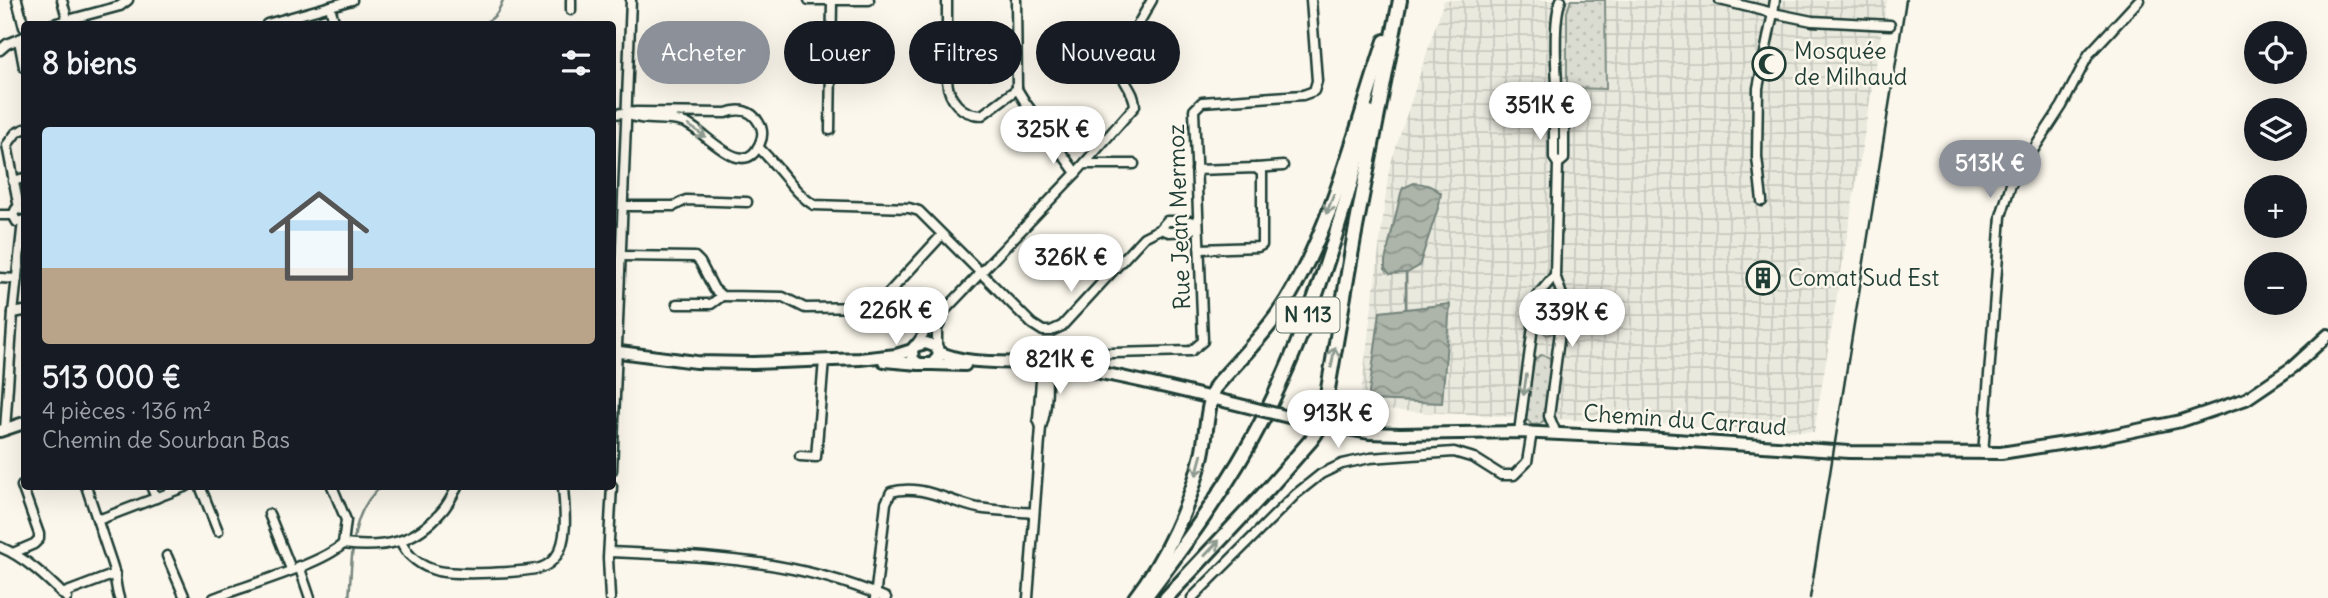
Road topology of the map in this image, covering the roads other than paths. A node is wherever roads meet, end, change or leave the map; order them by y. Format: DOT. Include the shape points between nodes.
graph roads {
  1 [pos="17,0"];
  2 [pos="62,0"];
  3 [pos="128,0"];
  4 [pos="352,0"];
  5 [pos="571,0"];
  6 [pos="631,0"];
  7 [pos="809,0"];
  8 [pos="869,0"];
  9 [pos="947,0"];
  10 [pos="1016,0"];
  11 [pos="1152,0"];
  12 [pos="1311,0"];
  13 [pos="1399,0"];
  14 [pos="1561,0"];
  15 [pos="1720,0"];
  16 [pos="1775,0"];
  17 [pos="2138,0"];
  18 [pos="832,1"];
  19 [pos="330,7"];
  20 [pos="570,10"];
  21 [pos="1773,13"];
  22 [pos="22,21"];
  23 [pos="68,21"];
  24 [pos="71,21"];
  25 [pos="278,21"];
  26 [pos="334,21"];
  27 [pos="1140,21"];
  28 [pos="1890,25"];
  29 [pos="21,38"];
  30 [pos="0,50"];
  31 [pos="1125,84"];
  32 [pos="1017,89"];
  33 [pos="616,114"];
  34 [pos="626,114"];
  35 [pos="21,130"];
  36 [pos="830,130"];
  37 [pos="4,143"];
  38 [pos="758,147"];
  39 [pos="1134,163"];
  40 [pos="1085,164"];
  41 [pos="1283,166"];
  42 [pos="1256,168"];
  43 [pos="1196,170"];
  44 [pos="1076,173"];
  45 [pos="21,179"];
  46 [pos="13,181"];
  47 [pos="1762,201"];
  48 [pos="747,202"];
  49 [pos="616,203"];
  50 [pos="623,204"];
  51 [pos="19,211"];
  52 [pos="0,215"];
  53 [pos="1197,225"];
  54 [pos="942,234"];
  55 [pos="1200,249"];
  56 [pos="21,254"];
  57 [pos="622,256"];
  58 [pos="981,275"];
  59 [pos="1555,275"];
  60 [pos="0,278"];
  61 [pos="17,279"];
  62 [pos="616,294"];
  63 [pos="722,296"];
  64 [pos="677,304"];
  65 [pos="949,308"];
  66 [pos="21,312"];
  67 [pos="13,313"];
  68 [pos="2328,335"];
  69 [pos="913,348"];
  70 [pos="938,349"];
  71 [pos="616,351"];
  72 [pos="860,359"];
  73 [pos="824,360"];
  74 [pos="1018,363"];
  75 [pos="919,364"];
  76 [pos="932,364"];
  77 [pos="1049,364"];
  78 [pos="1210,398"];
  79 [pos="21,424"];
  80 [pos="1322,424"];
  81 [pos="2,430"];
  82 [pos="1519,432"];
  83 [pos="1532,432"];
  84 [pos="1556,433"];
  85 [pos="1983,454"];
  86 [pos="800,456"];
  87 [pos="23,490"];
  88 [pos="87,490"];
  89 [pos="153,490"];
  90 [pos="177,490"];
  91 [pos="202,490"];
  92 [pos="334,490"];
  93 [pos="455,490"];
  94 [pos="563,490"];
  95 [pos="612,490"];
  96 [pos="156,498"];
  97 [pos="1034,513"];
  98 [pos="269,514"];
  99 [pos="98,520"];
  100 [pos="218,531"];
  101 [pos="401,542"];
  102 [pos="343,544"];
  103 [pos="0,547"];
  104 [pos="13,552"];
  105 [pos="609,552"];
  106 [pos="167,556"];
  107 [pos="295,568"];
  108 [pos="115,574"];
  109 [pos="65,596"];
  110 [pos="875,596"];
  111 [pos="119,598"];
  112 [pos="185,598"];
  113 [pos="214,598"];
  114 [pos="310,598"];
  115 [pos="610,598"];
  116 [pos="886,598"];
  117 [pos="1028,598"];
  118 [pos="1135,598"];
  119 [pos="1144,598"];
  120 [pos="1166,598"];
  121 [pos="1192,598"];
  1 -- 22 [label="street"];
  2 -- 23 [label="street"];
  3 -- 24 [label="street"];
  4 -- 19 [label="street"];
  5 -- 20 [label="street"];
  6 -- 34 [label="street"];
  7 -- 18 [label="street"];
  8 -- 18 [label="street"];
  9 -- 32 [label="street" via="947,80 954,103 982,115"];
  10 -- 32 [label="street"];
  11 -- 27 [label="street"];
  12 -- 43 [label="street, Rue Jean Mermoz" via="1314,91 1199,103 1194,110"];
  13 -- 78 [label="main road, one-way" via="1310,259 1276,316"];
  80 -- 13 [label="main road, one-way"];
  13 -- 119 [label="main road, N 113" via="1319,288 1285,371 1243,455"];
  14 -- 59 [label="street" via="1557,16 1559,122 1554,127 1558,163"];
  15 -- 21 [label="street"];
  16 -- 21 [label="street"];
  17 -- 85 [label="street" via="2090,54 2006,196"];
  18 -- 36 [label="street"];
  19 -- 25 [label="street"];
  19 -- 26 [label="street"];
  21 -- 28 [label="street" via="1812,21"];
  21 -- 47 [label="street" via="1758,88"];
  29 -- 30 [label="street"];
  31 -- 40 [label="street" via="1136,104"];
  32 -- 44 [label="street"];
  33 -- 34 [label="street"];
  34 -- 38 [label="street, one-way" via="638,120 686,124 732,157 742,158"];
  34 -- 38 [label="street" via="740,110 753,115 761,127"];
  34 -- 50 [label="street"];
  35 -- 37 [label="street"];
  37 -- 46 [label="street"];
  38 -- 54 [label="street" via="814,205 915,209"];
  39 -- 40 [label="street"];
  40 -- 44 [label="street"];
  41 -- 42 [label="street"];
  42 -- 43 [label="street"];
  42 -- 55 [label="street" via="1262,173 1262,244"];
  43 -- 53 [label="street, Rue Jean Mermoz"];
  44 -- 58 [label="street"];
  45 -- 46 [label="street"];
  46 -- 51 [label="street"];
  48 -- 50 [label="street"];
  49 -- 50 [label="street"];
  50 -- 57 [label="street"];
  51 -- 52 [label="street"];
  53 -- 55 [label="street, Rue Jean Mermoz"];
  53 -- 58 [label="street" via="1190,220 1167,221 1141,240 1062,326 1051,331 1032,324"];
  54 -- 58 [label="street"];
  54 -- 63 [label="street" via="886,297 872,306 805,308 783,297"];
  55 -- 77 [label="street, Rue Jean Mermoz" via="1203,337 1197,348 1075,354"];
  56 -- 61 [label="street"];
  57 -- 62 [label="street"];
  57 -- 63 [label="street" via="695,257"];
  58 -- 65 [label="street"];
  59 -- 82 [label="street, one-way" via="1538,296"];
  59 -- 84 [label="street" via="1564,301 1549,416"];
  60 -- 61 [label="street"];
  61 -- 67 [label="street"];
  63 -- 64 [label="street" via="711,304"];
  65 -- 69 [label="street"];
  65 -- 70 [label="street" via="937,329"];
  66 -- 67 [label="street"];
  67 -- 81 [label="street"];
  68 -- 85 [label="street, Chemin du Carraud" via="2293,367 2246,399 2181,421"];
  69 -- 70 [label="street, Chemin du Carraud" via="926,343"];
  69 -- 72 [label="street, Chemin du Carraud"];
  69 -- 75 [label="street"];
  70 -- 74 [label="street, Chemin du Carraud" via="957,359"];
  70 -- 76 [label="street" via="939,356"];
  71 -- 73 [label="street, Chemin du Carraud" via="709,363"];
  72 -- 73 [label="street, Chemin du Carraud"];
  72 -- 75 [label="street, Chemin du Carraud"];
  73 -- 86 [label="street" via="816,457"];
  74 -- 76 [label="street, Chemin du Carraud"];
  74 -- 77 [label="street, Chemin du Carraud"];
  75 -- 76 [label="street, Chemin du Carraud"];
  77 -- 78 [label="street, Chemin du Carraud"];
  77 -- 97 [label="street"];
  78 -- 80 [label="street, Chemin du Carraud, bridge"];
  78 -- 118 [label="main road, one-way" via="1194,482 1158,563"];
  79 -- 81 [label="street"];
  80 -- 82 [label="street, Chemin du Carraud" via="1400,435"];
  120 -- 80 [label="main road, one-way"];
  82 -- 83 [label="street, Chemin du Carraud"];
  83 -- 84 [label="street, Chemin du Carraud"];
  83 -- 121 [label="street" via="1527,462 1514,475 1501,475 1469,456 1448,452 1357,459 1321,474"];
  84 -- 85 [label="street, Chemin du Carraud" via="1842,452"];
  87 -- 104 [label="street" via="39,539"];
  88 -- 99 [label="street"];
  89 -- 96 [label="street"];
  90 -- 96 [label="street"];
  91 -- 100 [label="street"];
  92 -- 102 [label="street" via="346,520"];
  93 -- 101 [label="street" via="437,516"];
  94 -- 101 [label="street" via="562,544 554,559 541,568 438,571 414,559"];
  95 -- 105 [label="street"];
  96 -- 99 [label="street"];
  97 -- 110 [label="street" via="978,508 927,492 891,492"];
  97 -- 117 [label="street"];
  98 -- 107 [label="street"];
  99 -- 108 [label="street"];
  101 -- 102 [label="street" via="363,547"];
  102 -- 107 [label="street"];
  103 -- 104 [label="street"];
  104 -- 109 [label="street"];
  105 -- 110 [label="street" via="769,564 834,578"];
  105 -- 115 [label="street"];
  106 -- 112 [label="street"];
  107 -- 113 [label="street"];
  107 -- 114 [label="street"];
  108 -- 109 [label="street"];
  108 -- 111 [label="street"];
  110 -- 116 [label="street"];
}
